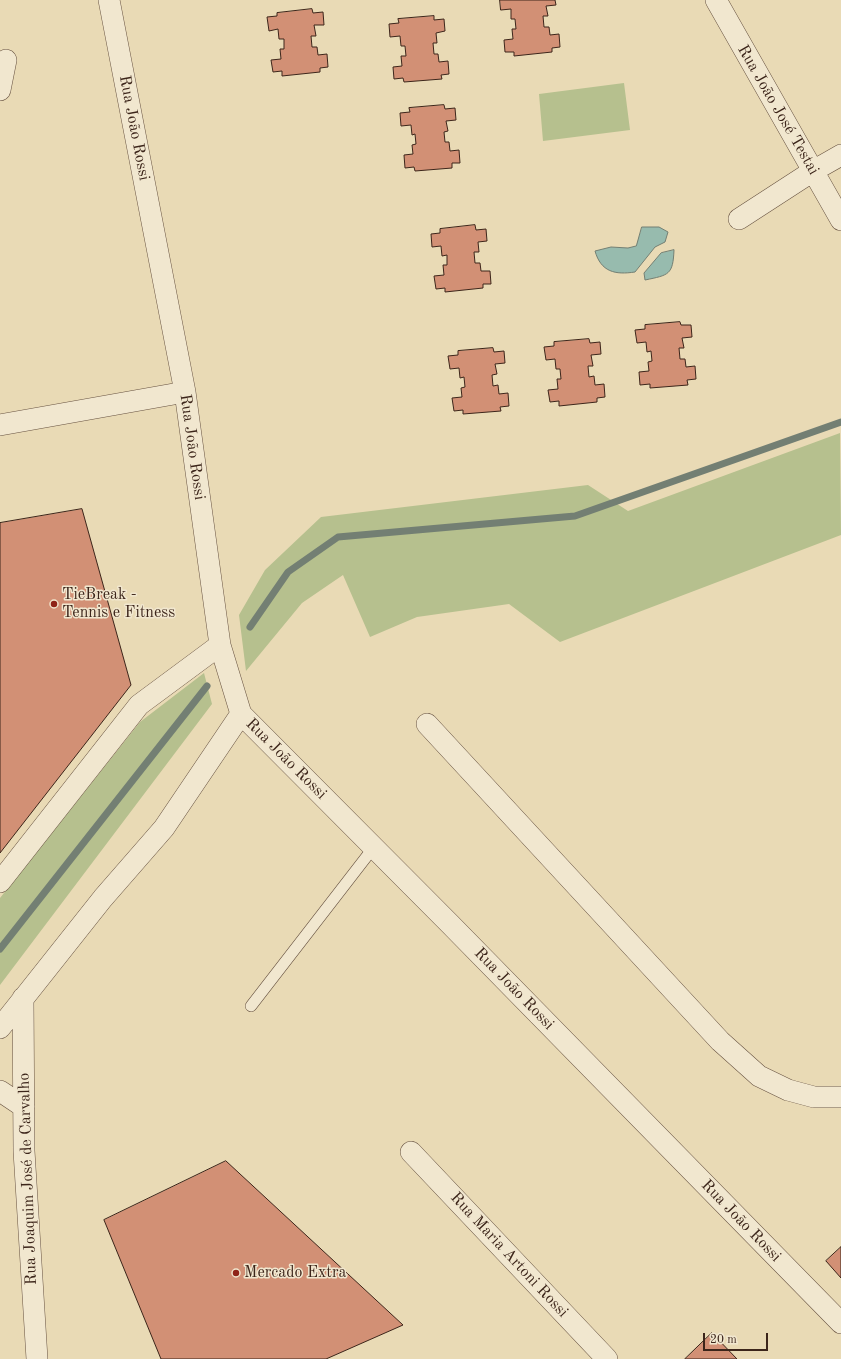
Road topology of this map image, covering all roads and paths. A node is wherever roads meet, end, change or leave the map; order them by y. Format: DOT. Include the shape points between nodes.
graph roads {
  1 [pos="109,0"];
  2 [pos="716,0"];
  3 [pos="6,60"];
  4 [pos="0,90"];
  5 [pos="841,155"];
  6 [pos="813,171"];
  7 [pos="739,219"];
  8 [pos="841,220"];
  9 [pos="185,392"];
  10 [pos="0,425"];
  11 [pos="220,645"];
  12 [pos="242,714"];
  13 [pos="428,724"];
  14 [pos="374,847"];
  15 [pos="0,882"];
  16 [pos="23,998"];
  17 [pos="251,1006"];
  18 [pos="0,1028"];
  19 [pos="0,1091"];
  20 [pos="841,1097"];
  21 [pos="24,1107"];
  22 [pos="411,1152"];
  23 [pos="841,1323"];
  24 [pos="36,1359"];
  25 [pos="607,1359"];
  1 -- 9 [label="street, Rua João Rossi"];
  2 -- 6 [label="street, Rua João José Testai"];
  3 -- 4 [label="street"];
  5 -- 6 [label="street"];
  6 -- 7 [label="street"];
  6 -- 8 [label="street, Rua João José Testai"];
  9 -- 10 [label="street"];
  9 -- 11 [label="street, Rua João Rossi"];
  11 -- 12 [label="street, Rua João Rossi"];
  11 -- 15 [label="street" via="139,705"];
  12 -- 14 [label="street, Rua João Rossi"];
  12 -- 16 [label="street" via="164,828 103,898"];
  13 -- 20 [label="street" via="720,1041 759,1076 788,1090 814,1097"];
  14 -- 17 [label="lane"];
  14 -- 23 [label="street, Rua João Rossi"];
  16 -- 18 [label="street"];
  16 -- 21 [label="street, Rua Joaquim José de Carvalho"];
  19 -- 21 [label="street"];
  21 -- 24 [label="street, Rua Joaquim José de Carvalho" via="24,1151"];
  22 -- 25 [label="street, Rua Maria Artoni Rossi"];
}
